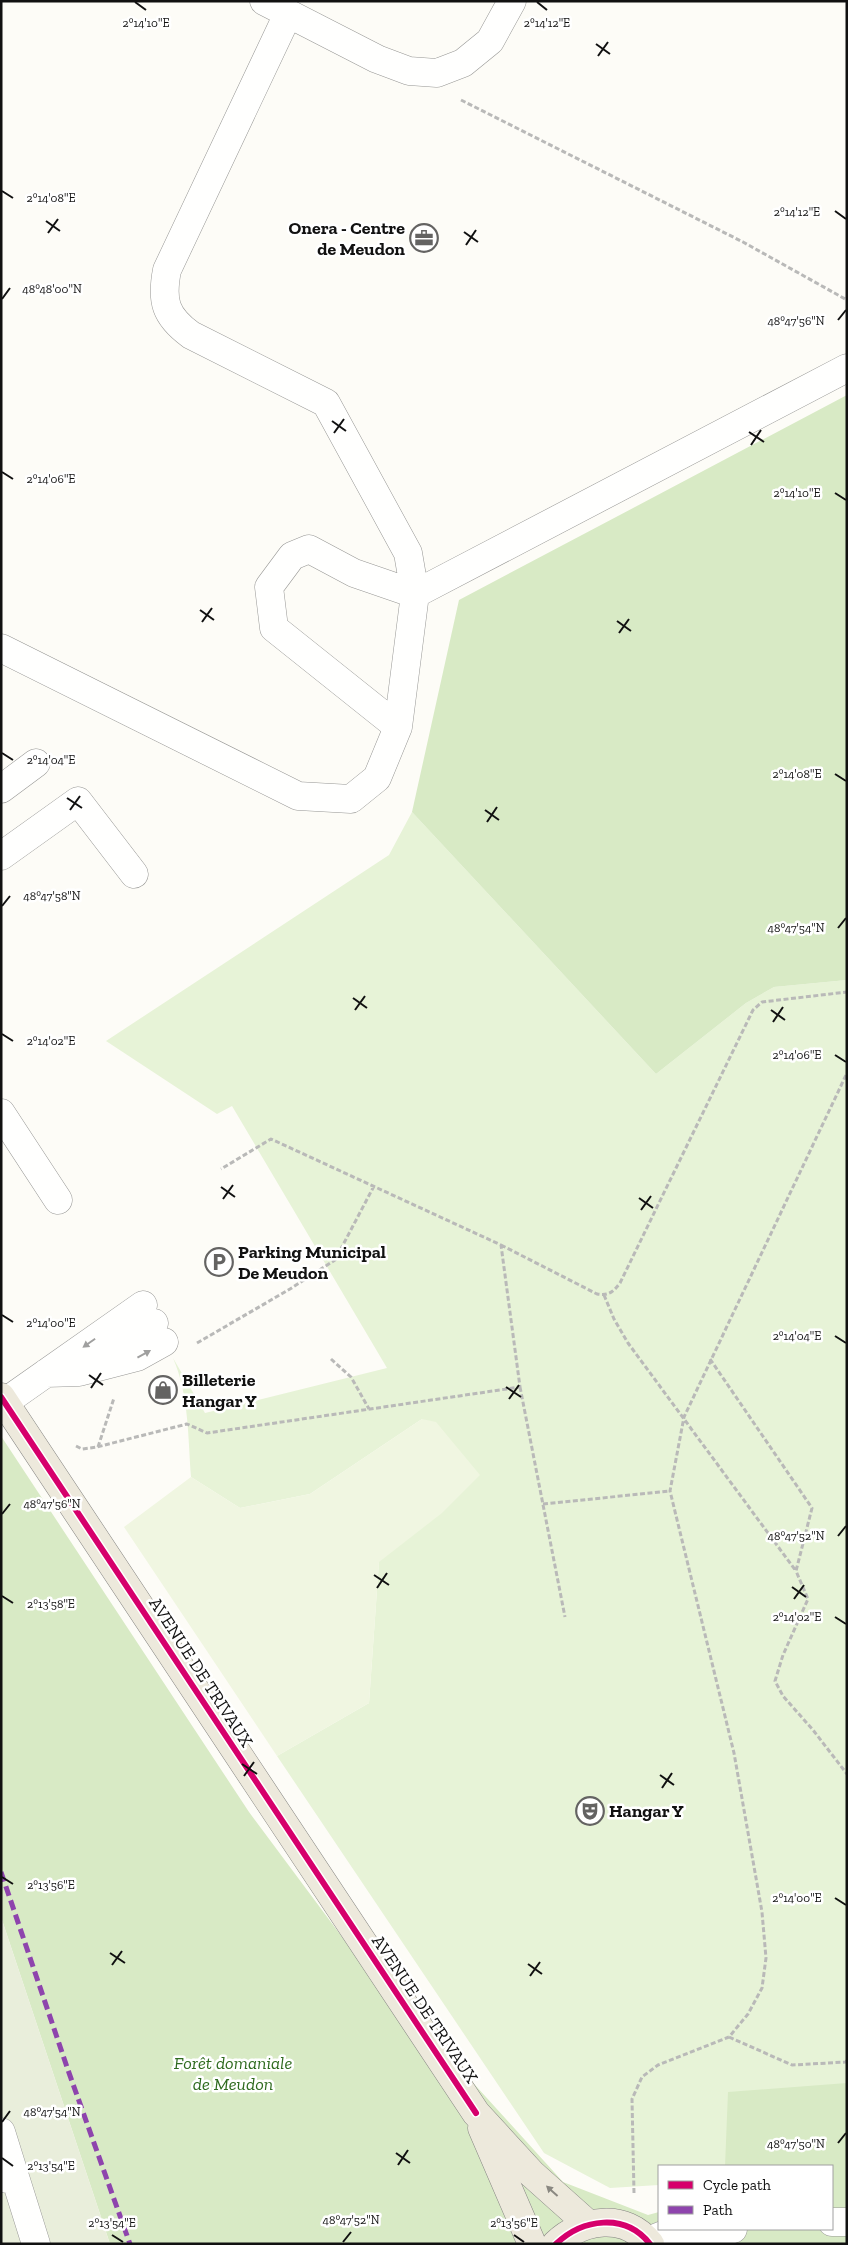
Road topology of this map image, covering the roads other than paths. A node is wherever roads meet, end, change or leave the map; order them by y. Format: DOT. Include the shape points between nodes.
graph roads {
  1 [pos="264,1"];
  2 [pos="512,1"];
  3 [pos="288,14"];
  4 [pos="847,368"];
  5 [pos="415,594"];
  6 [pos="1,648"];
  7 [pos="398,727"];
  8 [pos="36,764"];
  9 [pos="1,789"];
  10 [pos="1,856"];
  11 [pos="134,874"];
  12 [pos="1,1113"];
  13 [pos="58,1200"];
  14 [pos="46,1373"];
  15 [pos="3,1400"];
  16 [pos="476,2112"];
  17 [pos="1,2132"];
  18 [pos="6,2175"];
  19 [pos="833,2222"];
  20 [pos="847,2222"];
  21 [pos="588,2224"];
  22 [pos="715,2237"];
  23 [pos="649,2242"];
  24 [pos="36,2244"];
  25 [pos="532,2244"];
  26 [pos="556,2244"];
  1 -- 3 [label="street"];
  2 -- 3 [label="street" via="490,41 463,63 437,73 409,71 377,59"];
  3 -- 5 [label="street" via="167,270 163,289 166,308 176,324 191,335 326,403 408,553"];
  4 -- 5 [label="street"];
  5 -- 7 [label="street"];
  5 -- 7 [label="street" via="354,573 309,549 292,556 269,587 274,628"];
  6 -- 7 [label="street" via="298,796 351,799 377,778"];
  8 -- 9 [label="street"];
  10 -- 11 [label="street" via="78,801"];
  12 -- 13 [label="street"];
  14 -- 14 [label="street, one-way" via="79,1372 137,1358 162,1330"];
  14 -- 15 [label="street"];
  15 -- 16 [label="main road, AVENUE DE TRIVAUX"];
  21 -- 16 [label="main road, AVENUE DE TRIVAUX, one-way" via="532,2174"];
  16 -- 25 [label="main road, AVENUE DE TRIVAUX"];
  17 -- 18 [label="street"];
  18 -- 24 [label="street"];
  19 -- 20 [label="street"];
  21 -- 23 [label="main road" via="620,2224"];
  21 -- 26 [label="main road" via="568,2232"];
  22 -- 23 [label="street" via="663,2235"];
}
